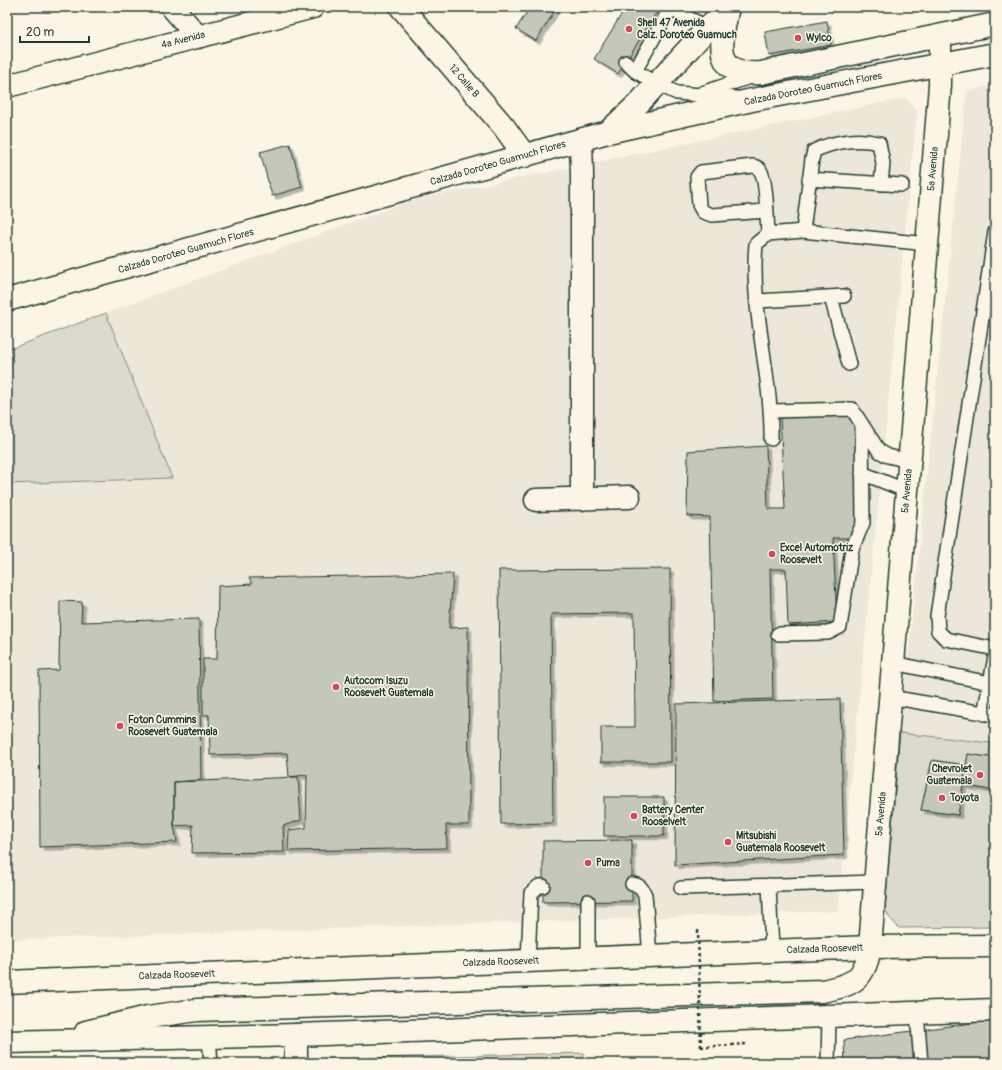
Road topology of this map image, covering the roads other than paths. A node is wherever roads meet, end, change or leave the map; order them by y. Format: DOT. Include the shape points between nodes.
graph roads {
  1 [pos="172,7"];
  2 [pos="313,7"];
  3 [pos="401,7"];
  4 [pos="728,7"];
  5 [pos="668,8"];
  6 [pos="995,24"];
  7 [pos="709,28"];
  8 [pos="940,36"];
  9 [pos="198,37"];
  10 [pos="995,54"];
  11 [pos="626,62"];
  12 [pos="941,65"];
  13 [pos="636,71"];
  14 [pos="761,73"];
  15 [pos="10,81"];
  16 [pos="657,84"];
  17 [pos="698,94"];
  18 [pos="752,100"];
  19 [pos="608,132"];
  20 [pos="581,140"];
  21 [pos="525,156"];
  22 [pos="809,179"];
  23 [pos="881,184"];
  24 [pos="902,185"];
  25 [pos="766,211"];
  26 [pos="803,231"];
  27 [pos="995,232"];
  28 [pos="768,234"];
  29 [pos="927,244"];
  30 [pos="993,257"];
  31 [pos="844,296"];
  32 [pos="831,297"];
  33 [pos="7,300"];
  34 [pos="758,301"];
  35 [pos="990,304"];
  36 [pos="850,364"];
  37 [pos="771,411"];
  38 [pos="862,425"];
  39 [pos="771,439"];
  40 [pos="909,461"];
  41 [pos="862,472"];
  42 [pos="907,491"];
  43 [pos="629,497"];
  44 [pos="582,499"];
  45 [pos="536,500"];
  46 [pos="778,634"];
  47 [pos="995,649"];
  48 [pos="995,657"];
  49 [pos="893,663"];
  50 [pos="990,683"];
  51 [pos="890,697"];
  52 [pos="989,714"];
  53 [pos="875,882"];
  54 [pos="632,884"];
  55 [pos="543,886"];
  56 [pos="769,886"];
  57 [pos="680,888"];
  58 [pos="588,901"];
  59 [pos="995,946"];
  60 [pos="870,947"];
  61 [pos="772,951"];
  62 [pos="650,956"];
  63 [pos="588,958"];
  64 [pos="528,961"];
  65 [pos="7,982"];
  66 [pos="995,1010"];
  67 [pos="917,1013"];
  68 [pos="829,1016"];
  69 [pos="296,1035"];
  70 [pos="209,1037"];
  71 [pos="54,1041"];
  72 [pos="7,1042"];
  73 [pos="211,1063"];
  74 [pos="296,1063"];
  75 [pos="828,1063"];
  76 [pos="921,1063"];
  1 -- 9 [label="main road"];
  2 -- 9 [label="main road, 4a Avenida"];
  3 -- 21 [label="main road, 12 Calle B" via="504,126"];
  4 -- 7 [label="main road"];
  4 -- 14 [label="main road" via="721,45 726,64 742,73"];
  5 -- 7 [label="lane"];
  5 -- 13 [label="lane"];
  6 -- 8 [label="main road"];
  7 -- 16 [label="main road"];
  8 -- 12 [label="main road, 5a Avenida"];
  8 -- 14 [label="main road"];
  9 -- 15 [label="main road, 4a Avenida"];
  10 -- 12 [label="main road, Calzada Doroteo Guamuch Flores"];
  11 -- 13 [label="lane"];
  12 -- 18 [label="main road, Calzada Doroteo Guamuch Flores"];
  12 -- 29 [label="main road, 5a Avenida"];
  13 -- 16 [label="lane"];
  14 -- 17 [label="lane"];
  16 -- 17 [label="lane" via="676,93"];
  16 -- 19 [label="main road"];
  17 -- 18 [label="lane"];
  18 -- 19 [label="main road, Calzada Doroteo Guamuch Flores"];
  19 -- 20 [label="main road, Calzada Doroteo Guamuch Flores"];
  20 -- 21 [label="main road, Calzada Doroteo Guamuch Flores"];
  20 -- 44 [label="main road"];
  21 -- 33 [label="main road, Calzada Doroteo Guamuch Flores"];
  22 -- 23 [label="lane"];
  22 -- 23 [label="lane" via="814,151 832,144 866,140 879,143 882,149"];
  22 -- 26 [label="lane"];
  23 -- 24 [label="lane"];
  25 -- 25 [label="lane" via="712,215 703,212 699,205 697,176 701,172 714,169 753,166 759,168 763,176"];
  25 -- 28 [label="lane"];
  26 -- 28 [label="lane"];
  26 -- 29 [label="lane"];
  27 -- 30 [label="lane"];
  28 -- 34 [label="lane" via="756,244 754,270"];
  29 -- 40 [label="main road, 5a Avenida"];
  30 -- 35 [label="lane"];
  31 -- 32 [label="lane"];
  32 -- 34 [label="lane"];
  32 -- 36 [label="lane"];
  34 -- 37 [label="lane"];
  35 -- 47 [label="lane" via="937,616 938,631 946,639"];
  37 -- 38 [label="lane" via="852,409"];
  37 -- 39 [label="lane"];
  38 -- 40 [label="lane" via="879,451"];
  38 -- 41 [label="lane"];
  40 -- 42 [label="main road, 5a Avenida"];
  41 -- 42 [label="lane"];
  41 -- 46 [label="lane" via="863,522 852,549 840,627 828,633"];
  42 -- 49 [label="main road, 5a Avenida"];
  43 -- 44 [label="main road"];
  44 -- 45 [label="main road"];
  48 -- 50 [label="lane"];
  49 -- 50 [label="lane"];
  49 -- 51 [label="main road, 5a Avenida"];
  50 -- 52 [label="lane"];
  51 -- 52 [label="lane"];
  51 -- 53 [label="main road, 5a Avenida"];
  53 -- 56 [label="lane"];
  53 -- 60 [label="main road, 5a Avenida"];
  54 -- 62 [label="lane" via="643,888 645,895"];
  55 -- 64 [label="lane" via="534,888 531,893"];
  56 -- 57 [label="lane"];
  56 -- 61 [label="lane"];
  58 -- 63 [label="lane"];
  59 -- 60 [label="main road, Calzada Roosevelt"];
  60 -- 61 [label="main road, Calzada Roosevelt"];
  60 -- 71 [label="main road, 5a Avenida" via="868,962 858,979 841,987 822,991 197,1010 148,1017"];
  61 -- 62 [label="main road, Calzada Roosevelt"];
  62 -- 63 [label="main road, Calzada Roosevelt"];
  63 -- 64 [label="main road, Calzada Roosevelt"];
  64 -- 65 [label="main road, Calzada Roosevelt"];
  66 -- 67 [label="main road"];
  67 -- 68 [label="main road"];
  67 -- 76 [label="lane"];
  68 -- 69 [label="main road"];
  68 -- 75 [label="lane"];
  69 -- 70 [label="main road"];
  69 -- 74 [label="main road"];
  70 -- 71 [label="main road"];
  70 -- 73 [label="lane"];
  71 -- 72 [label="main road"];
}
